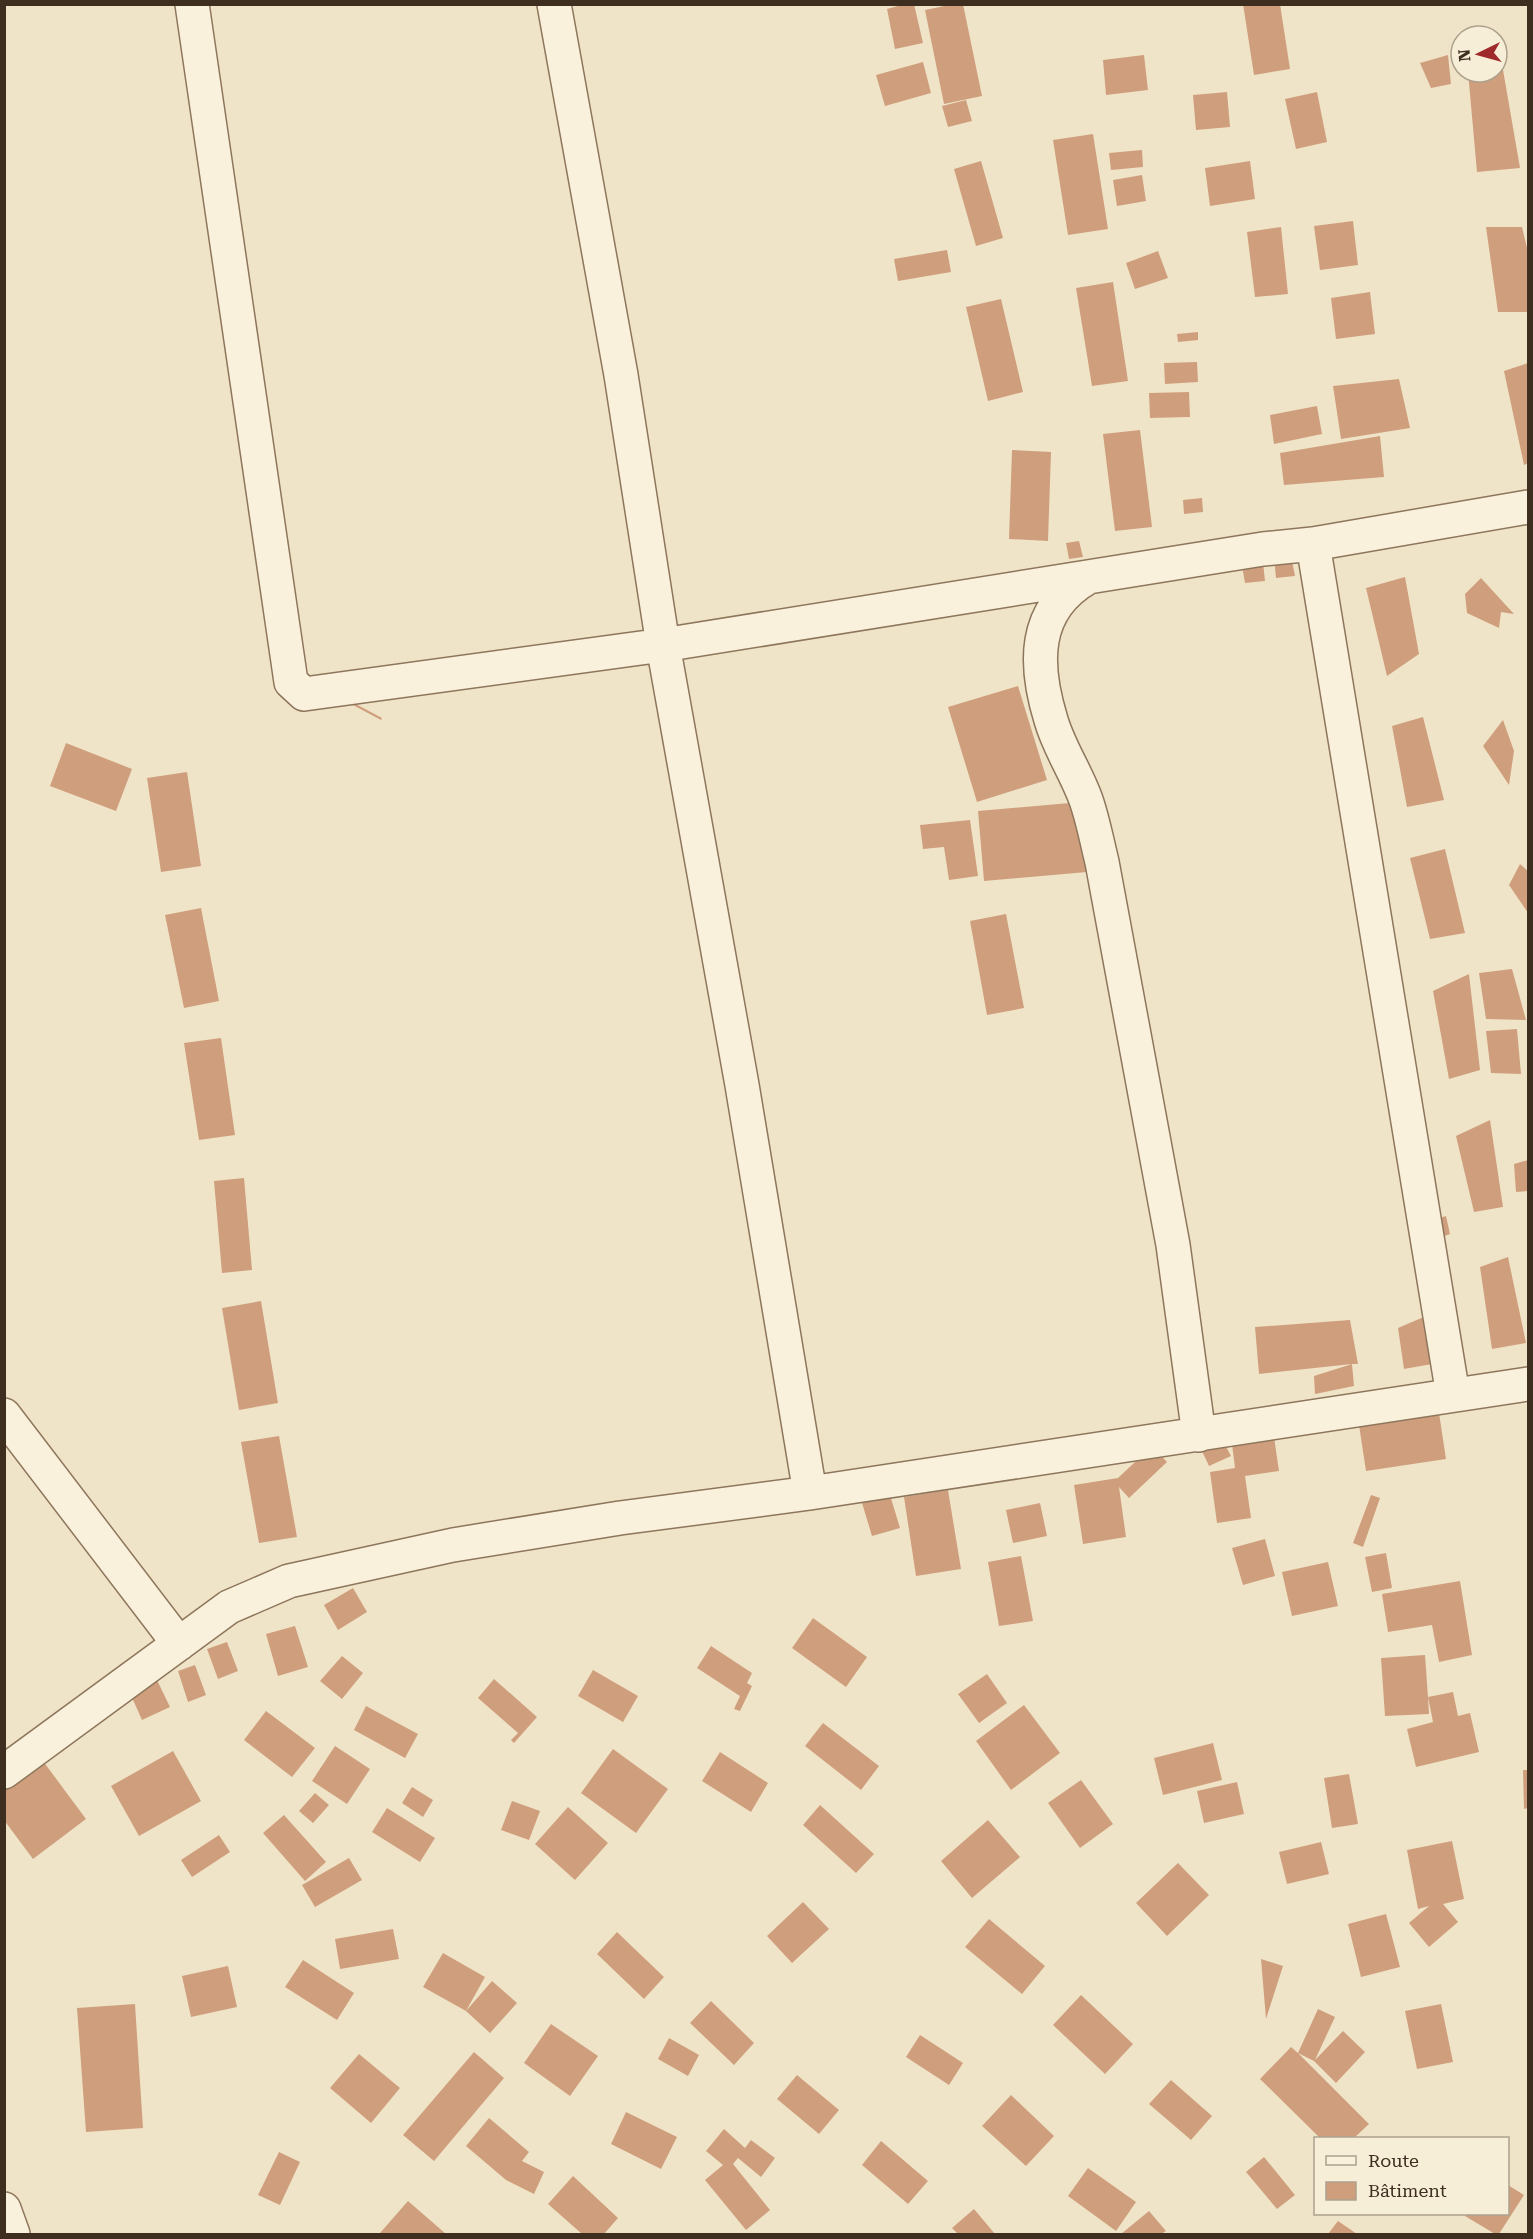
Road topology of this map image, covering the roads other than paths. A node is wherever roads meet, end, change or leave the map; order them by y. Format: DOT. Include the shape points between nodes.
graph roads {
  1 [pos="192,4"];
  2 [pos="554,4"];
  3 [pos="1528,507"];
  4 [pos="1313,544"];
  5 [pos="1087,578"];
  6 [pos="663,645"];
  7 [pos="1528,1384"];
  8 [pos="1453,1395"];
  9 [pos="4,1415"];
  10 [pos="1199,1435"];
  11 [pos="810,1493"];
  12 [pos="179,1644"];
  13 [pos="4,1772"];
  14 [pos="4,2210"];
  15 [pos="13,2235"];
  1 -- 6 [label="street" via="291,682 295,688 310,694"];
  2 -- 6 [label="street" via="621,375"];
  3 -- 4 [label="street"];
  4 -- 5 [label="street"];
  4 -- 8 [label="street"];
  5 -- 6 [label="street"];
  5 -- 10 [label="street" via="1063,595 1046,623 1041,679 1051,720 1087,802 1102,862 1173,1245"];
  6 -- 11 [label="street"];
  7 -- 8 [label="street"];
  8 -- 10 [label="street"];
  9 -- 12 [label="street"];
  10 -- 11 [label="street"];
  11 -- 12 [label="street" via="453,1545 289,1581 229,1607"];
  12 -- 13 [label="street"];
  14 -- 15 [label="street"];
}
